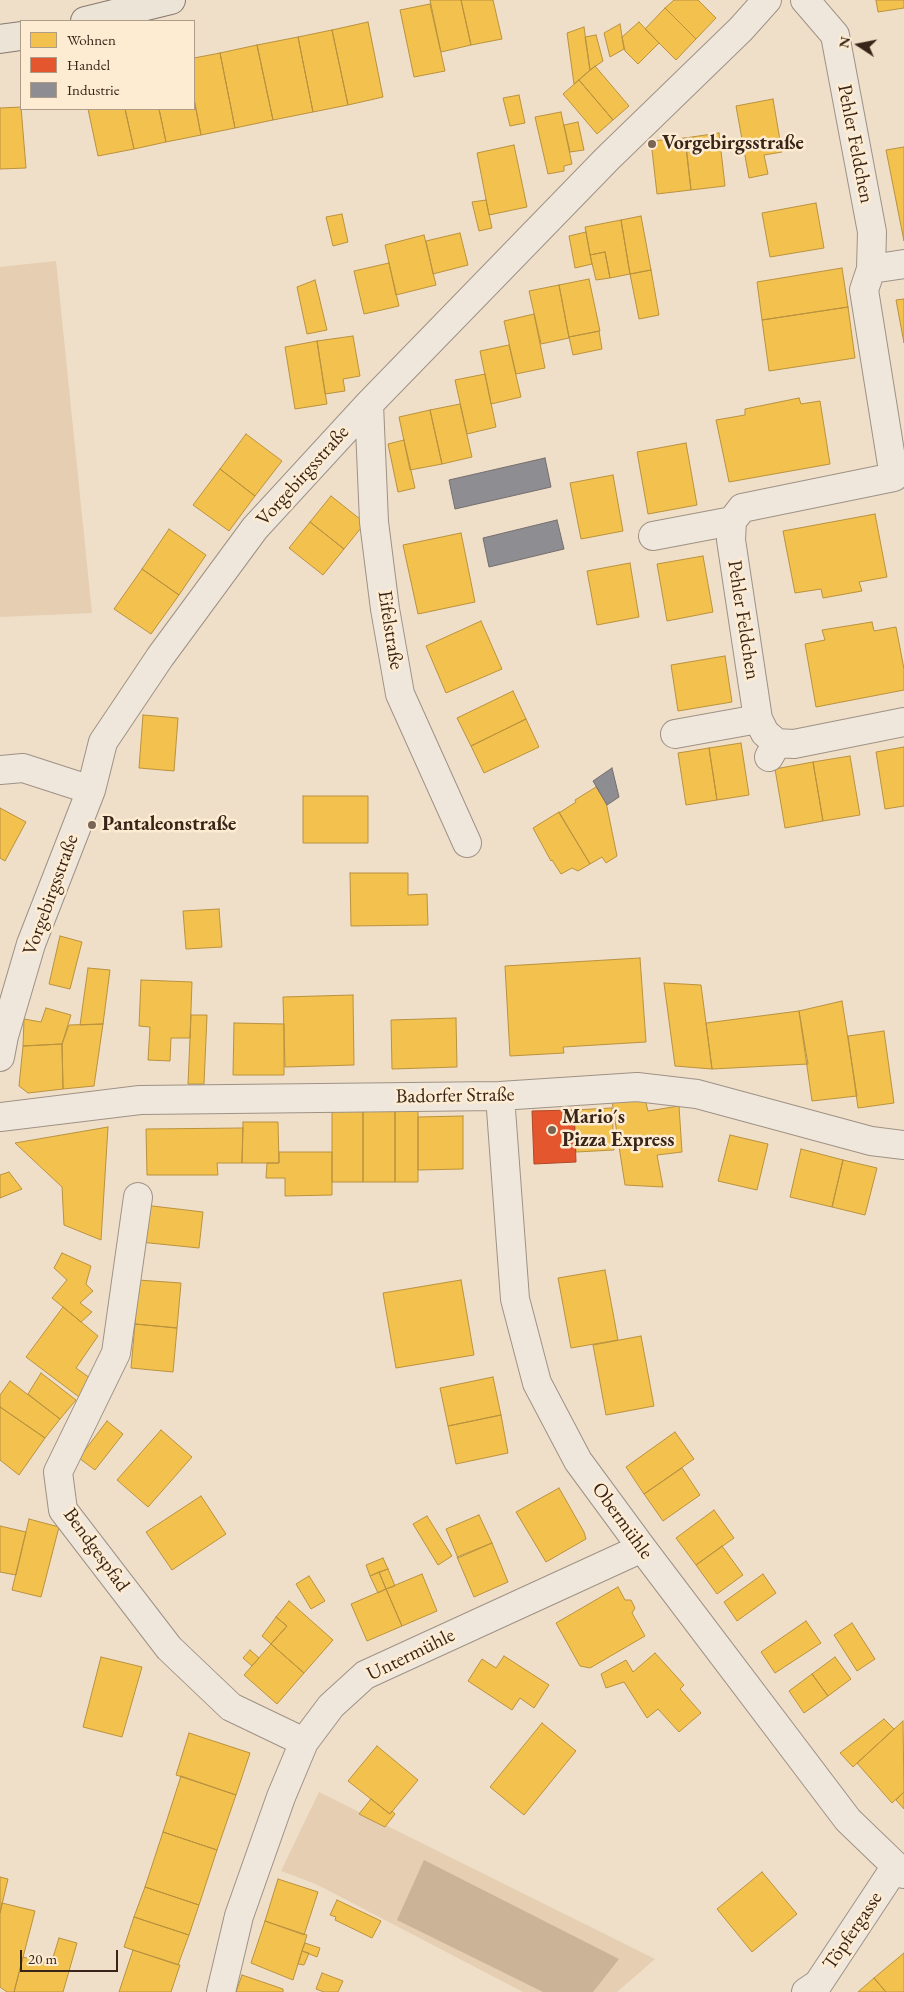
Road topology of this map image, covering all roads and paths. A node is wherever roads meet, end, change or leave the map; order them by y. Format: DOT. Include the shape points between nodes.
graph roads {
  1 [pos="171,0"];
  2 [pos="767,0"];
  3 [pos="805,0"];
  4 [pos="89,20"];
  5 [pos="20,36"];
  6 [pos="0,39"];
  7 [pos="904,264"];
  8 [pos="871,269"];
  9 [pos="368,404"];
  10 [pos="899,476"];
  11 [pos="732,521"];
  12 [pos="653,536"];
  13 [pos="758,719"];
  14 [pos="904,722"];
  15 [pos="675,734"];
  16 [pos="0,770"];
  17 [pos="91,790"];
  18 [pos="467,843"];
  19 [pos="0,1057"];
  20 [pos="500,1096"];
  21 [pos="0,1118"];
  22 [pos="904,1145"];
  23 [pos="138,1198"];
  24 [pos="642,1548"];
  25 [pos="304,1742"];
  26 [pos="900,1870"];
  27 [pos="221,1992"];
  28 [pos="806,1992"];
  1 -- 4 [label="main road"];
  2 -- 9 [label="street, Vorgebirgsstraße"];
  3 -- 8 [label="street, Pehler Feldchen" via="835,35 872,232"];
  5 -- 6 [label="main road"];
  7 -- 8 [label="street"];
  8 -- 10 [label="street, Pehler Feldchen" via="864,290"];
  9 -- 17 [label="street, Vorgebirgsstraße" via="255,528 160,656 103,742"];
  9 -- 18 [label="street, Eifelstraße" via="374,522 400,694"];
  10 -- 11 [label="street, Pehler Feldchen" via="742,508"];
  11 -- 12 [label="street, Pehler Feldchen"];
  11 -- 13 [label="street, Pehler Feldchen" via="731,540"];
  13 -- 14 [label="street, Pehler Feldchen" via="773,750"];
  13 -- 15 [label="street"];
  16 -- 17 [label="street" via="23,768"];
  17 -- 19 [label="street, Vorgebirgsstraße" via="31,944"];
  20 -- 21 [label="street, Badorfer Straße" via="140,1100"];
  20 -- 22 [label="street, Badorfer Straße" via="637,1086 697,1094 871,1141"];
  20 -- 24 [label="street, Obermühle" via="515,1300 538,1383 578,1461"];
  23 -- 25 [label="street, Bendgespfad" via="116,1353 58,1472 63,1510 176,1654 231,1707"];
  24 -- 25 [label="street, Untermühle" via="365,1675 331,1706"];
  24 -- 26 [label="street, Obermühle" via="848,1820"];
  25 -- 27 [label="street, Untermühle" via="239,1916"];
  26 -- 28 [label="street, Töpfergasse" via="818,1984"];
}
